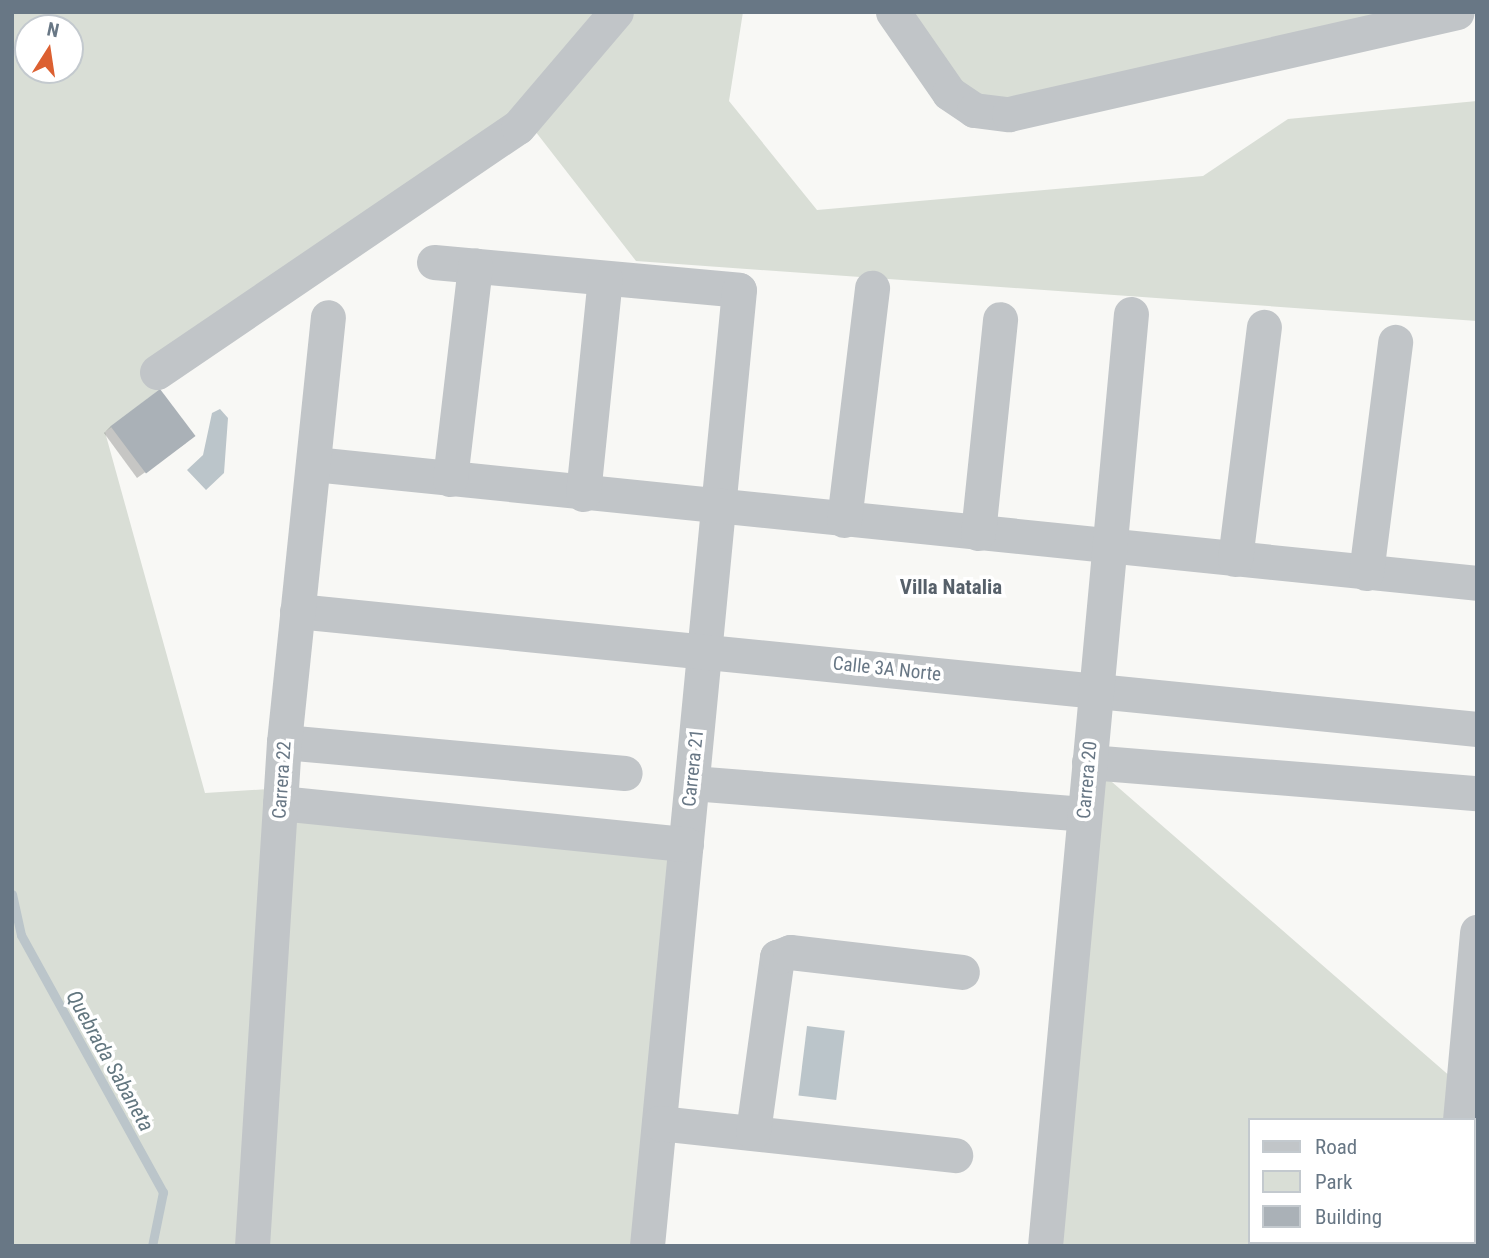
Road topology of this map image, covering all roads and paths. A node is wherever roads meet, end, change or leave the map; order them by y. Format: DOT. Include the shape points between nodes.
graph roads {
  1 [pos="616,12"];
  2 [pos="893,12"];
  3 [pos="1457,12"];
  4 [pos="434,262"];
  5 [pos="475,265"];
  6 [pos="605,278"];
  7 [pos="872,288"];
  8 [pos="1131,314"];
  9 [pos="328,317"];
  10 [pos="1000,319"];
  11 [pos="1264,327"];
  12 [pos="1395,342"];
  13 [pos="158,372"];
  14 [pos="314,464"];
  15 [pos="450,479"];
  16 [pos="583,494"];
  17 [pos="719,507"];
  18 [pos="844,520"];
  19 [pos="978,533"];
  20 [pos="1109,546"];
  21 [pos="1235,559"];
  22 [pos="1366,573"];
  23 [pos="1477,583"];
  24 [pos="296,611"];
  25 [pos="705,651"];
  26 [pos="1096,690"];
  27 [pos="1477,729"];
  28 [pos="284,742"];
  29 [pos="1089,762"];
  30 [pos="625,773"];
  31 [pos="692,783"];
  32 [pos="1477,793"];
  33 [pos="280,803"];
  34 [pos="1084,814"];
  35 [pos="686,844"];
  36 [pos="1477,932"];
  37 [pos="962,972"];
  38 [pos="1471,1069"];
  39 [pos="1460,1118"];
  40 [pos="659,1123"];
  41 [pos="753,1132"];
  42 [pos="955,1155"];
  43 [pos="252,1246"];
  44 [pos="647,1246"];
  45 [pos="1045,1246"];
  1 -- 13 [label="street" via="518,127"];
  2 -- 3 [label="street" via="949,93 974,110 1009,114"];
  4 -- 5 [label="street"];
  5 -- 6 [label="street"];
  5 -- 15 [label="street"];
  6 -- 16 [label="street"];
  6 -- 17 [label="street, Carrera 21" via="739,290"];
  7 -- 18 [label="street"];
  8 -- 20 [label="street, Carrera 20"];
  9 -- 14 [label="street, Carrera 22"];
  10 -- 19 [label="street"];
  11 -- 21 [label="street"];
  12 -- 22 [label="street"];
  14 -- 15 [label="street"];
  14 -- 24 [label="street, Carrera 22"];
  15 -- 16 [label="street"];
  16 -- 17 [label="street"];
  17 -- 18 [label="street"];
  17 -- 25 [label="street, Carrera 21"];
  18 -- 19 [label="street"];
  19 -- 20 [label="street"];
  20 -- 21 [label="street"];
  20 -- 26 [label="street, Carrera 20"];
  21 -- 22 [label="street"];
  22 -- 23 [label="street"];
  24 -- 25 [label="street, Calle 3A Norte"];
  24 -- 28 [label="street, Carrera 22"];
  25 -- 26 [label="street, Calle 3A Norte"];
  25 -- 31 [label="street, Carrera 21"];
  26 -- 27 [label="street, Calle 3A Norte"];
  26 -- 29 [label="street, Carrera 20"];
  28 -- 30 [label="street"];
  28 -- 33 [label="street, Carrera 22"];
  29 -- 32 [label="street"];
  29 -- 34 [label="street, Carrera 20"];
  31 -- 34 [label="street"];
  31 -- 35 [label="street, Carrera 21"];
  33 -- 35 [label="street"];
  33 -- 43 [label="street, Carrera 22"];
  34 -- 45 [label="street, Carrera 20"];
  35 -- 40 [label="street, Carrera 21"];
  36 -- 38 [label="street"];
  37 -- 41 [label="street" via="790,953 777,957"];
  38 -- 39 [label="street"];
  40 -- 41 [label="street"];
  40 -- 44 [label="street, Carrera 21"];
  41 -- 42 [label="street"];
}
